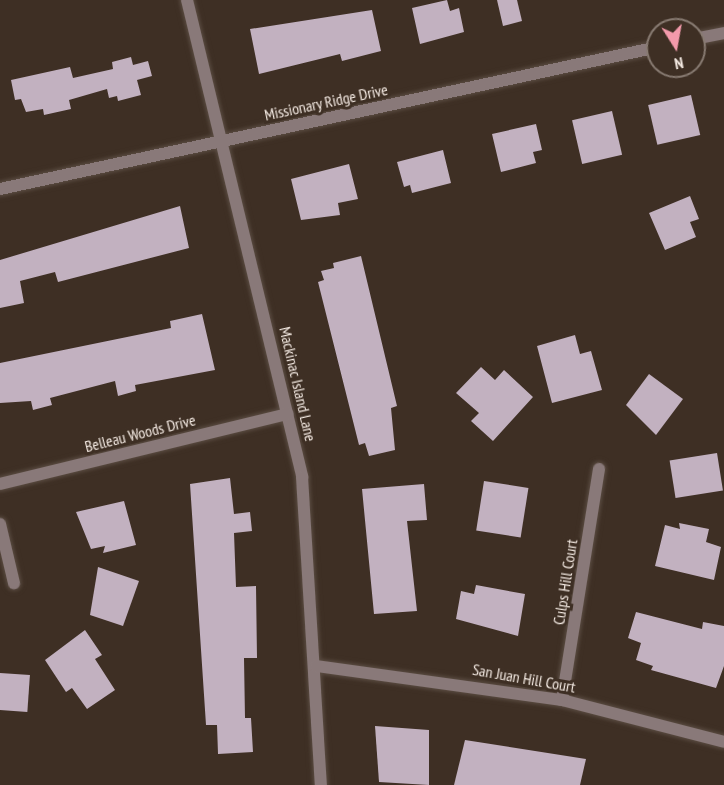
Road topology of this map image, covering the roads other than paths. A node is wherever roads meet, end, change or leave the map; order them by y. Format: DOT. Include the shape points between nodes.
graph roads {
  1 [pos="187,0"];
  2 [pos="724,33"];
  3 [pos="706,37"];
  4 [pos="646,50"];
  5 [pos="219,142"];
  6 [pos="0,189"];
  7 [pos="288,414"];
  8 [pos="599,469"];
  9 [pos="0,484"];
  10 [pos="0,524"];
  11 [pos="14,583"];
  12 [pos="316,666"];
  13 [pos="562,700"];
  14 [pos="724,742"];
  15 [pos="321,785"];
  1 -- 5 [label="street, Mackinac Island Lane"];
  2 -- 3 [label="street"];
  4 -- 5 [label="street, Missionary Ridge Drive"];
  5 -- 6 [label="street, Missionary Ridge Drive"];
  5 -- 7 [label="street, Mackinac Island Lane"];
  7 -- 9 [label="street, Belleau Woods Drive"];
  7 -- 12 [label="street, Mackinac Island Lane" via="308,517"];
  8 -- 13 [label="street, Culps Hill Court"];
  10 -- 11 [label="street"];
  12 -- 13 [label="street, San Juan Hill Court"];
  12 -- 15 [label="street, Mackinac Island Lane"];
  13 -- 14 [label="street, San Juan Hill Court"];
}
